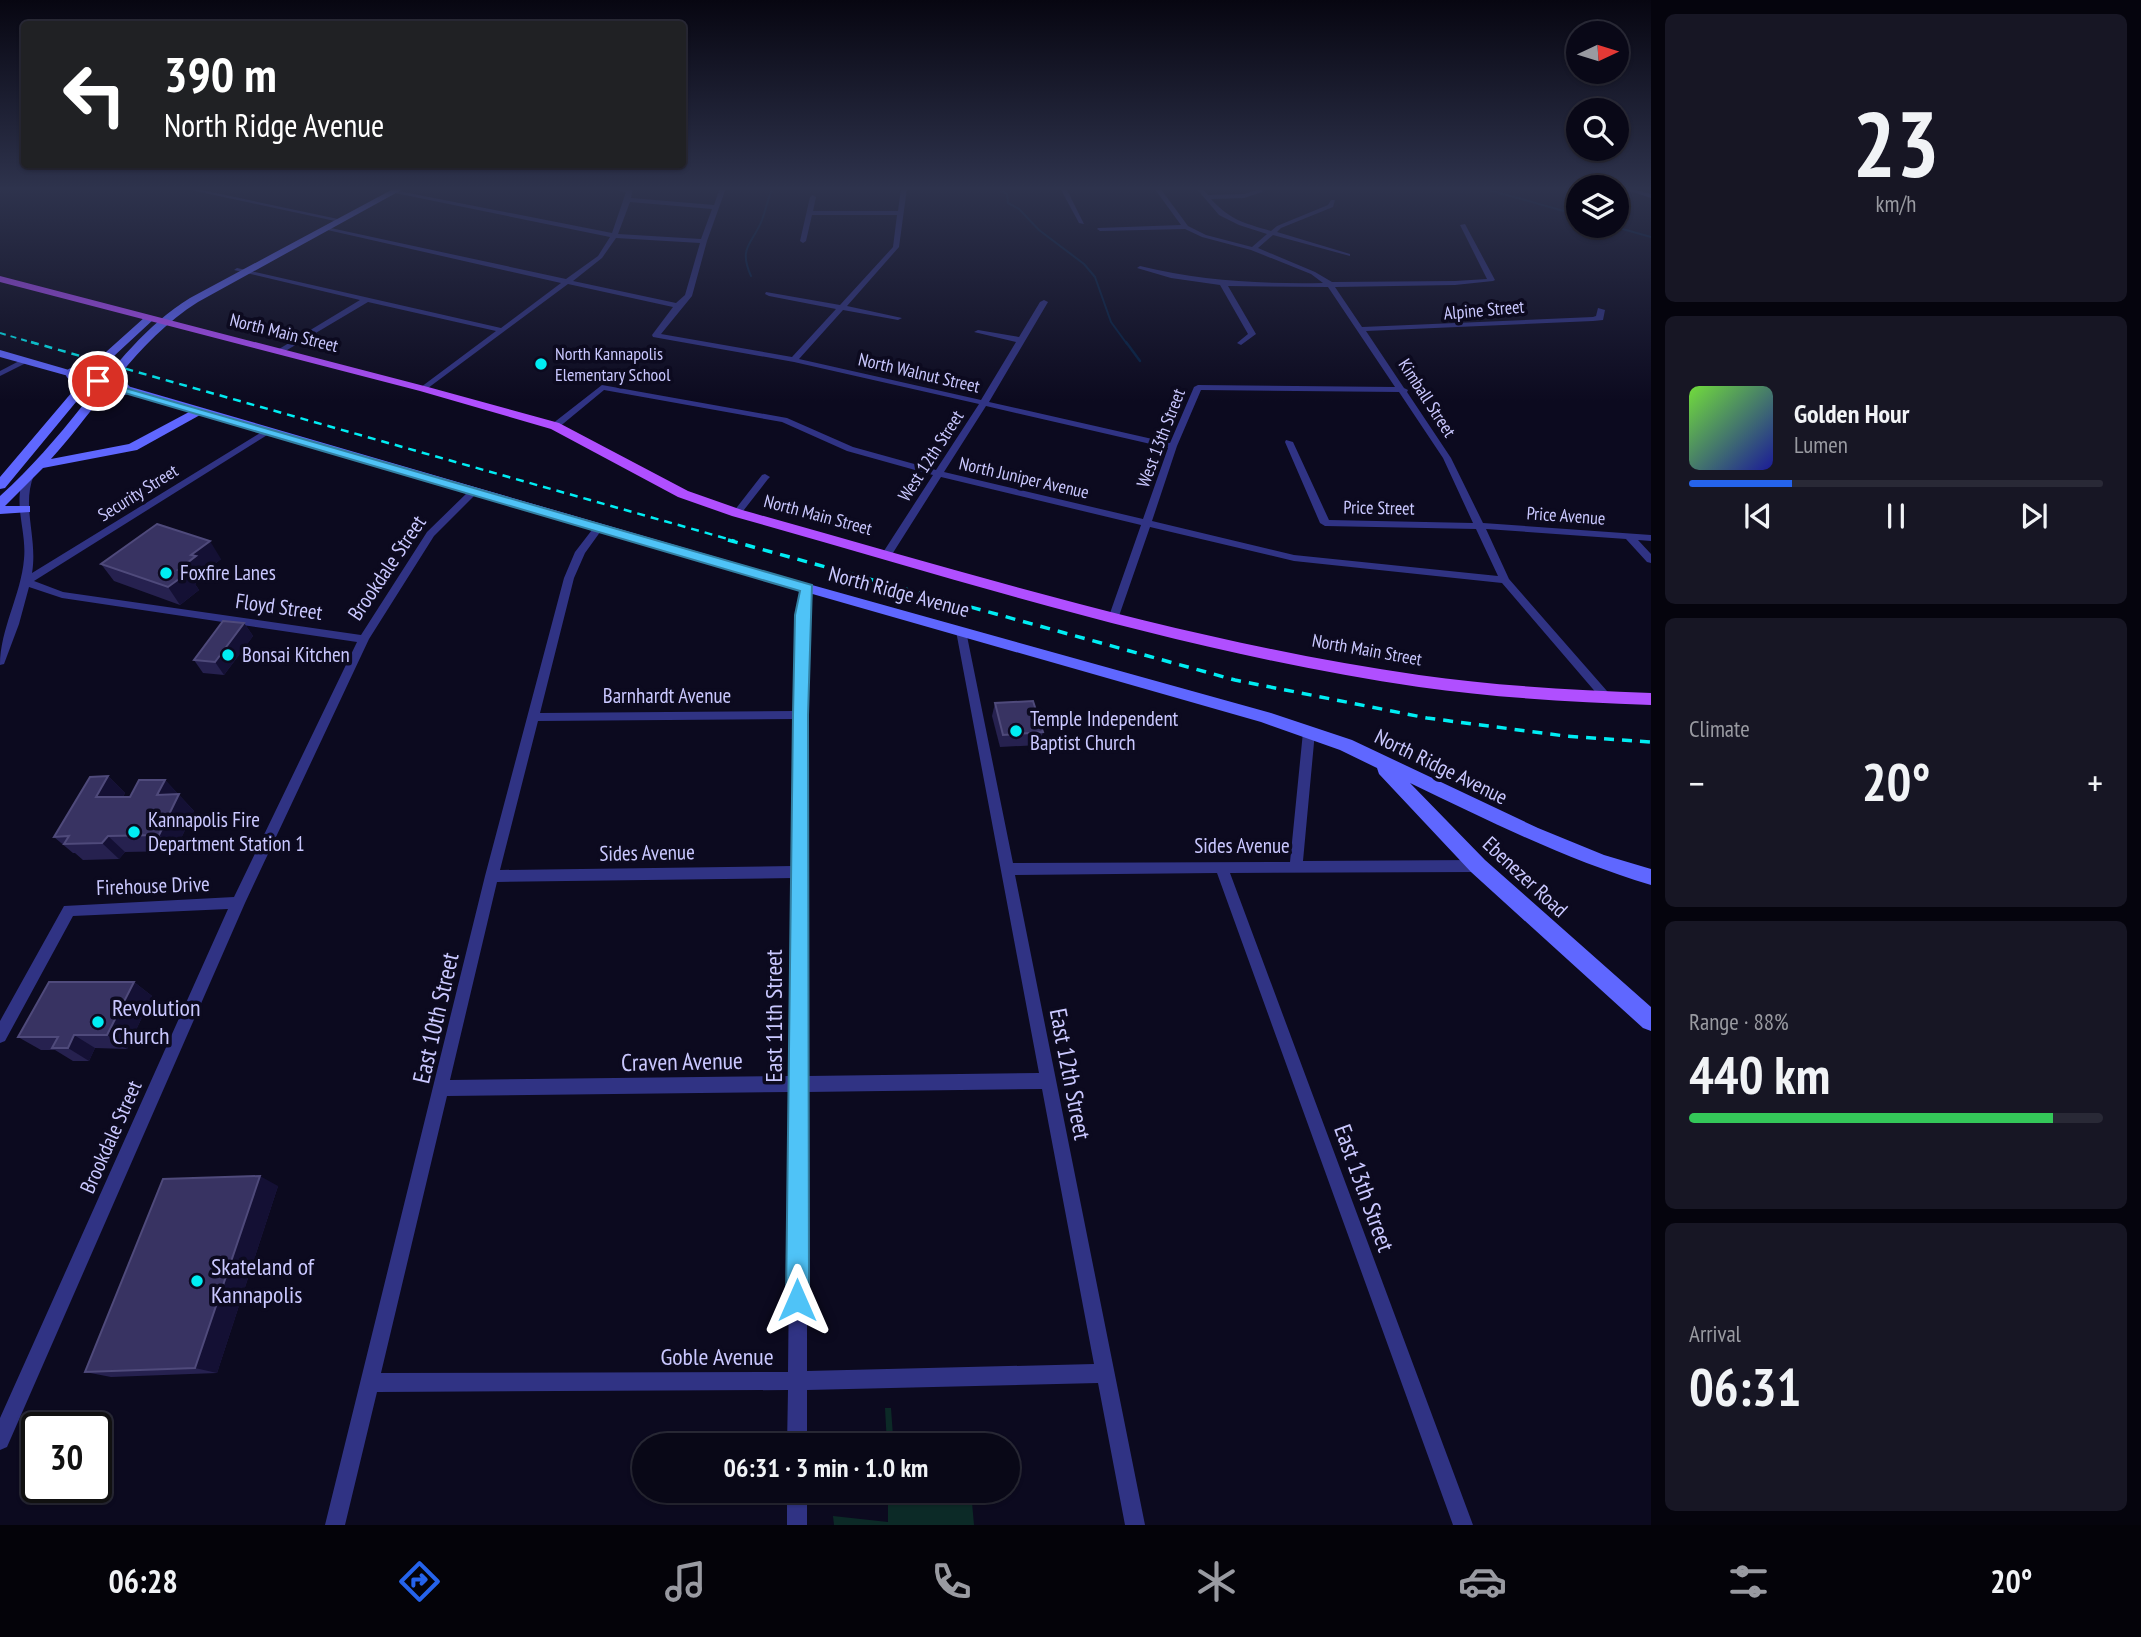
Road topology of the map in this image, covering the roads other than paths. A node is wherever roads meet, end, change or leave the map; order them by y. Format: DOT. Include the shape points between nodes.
graph roads {
  1 [pos="263,259"];
  2 [pos="266,259"];
  3 [pos="464,259"];
  4 [pos="597,259"];
  5 [pos="699,259"];
  6 [pos="885,259"];
  7 [pos="1278,259"];
  8 [pos="1480,259"];
  9 [pos="1140,268"];
  10 [pos="242,271"];
  11 [pos="0,279"];
  12 [pos="569,282"];
  13 [pos="1222,282"];
  14 [pos="0,284"];
  15 [pos="1329,284"];
  16 [pos="769,294"];
  17 [pos="366,300"];
  18 [pos="1044,302"];
  19 [pos="678,306"];
  20 [pos="841,306"];
  21 [pos="1601,310"];
  22 [pos="898,318"];
  23 [pos="155,321"];
  24 [pos="1362,329"];
  25 [pos="501,330"];
  26 [pos="978,332"];
  27 [pos="1020,340"];
  28 [pos="1241,343"];
  29 [pos="282,352"];
  30 [pos="0,353"];
  31 [pos="26,360"];
  32 [pos="794,360"];
  33 [pos="0,374"];
  34 [pos="424,389"];
  35 [pos="1404,390"];
  36 [pos="170,402"];
  37 [pos="984,404"];
  38 [pos="199,411"];
  39 [pos="555,426"];
  40 [pos="167,429"];
  41 [pos="68,432"];
  42 [pos="268,432"];
  43 [pos="1289,442"];
  44 [pos="1173,446"];
  45 [pos="81,458"];
  46 [pos="7,470"];
  47 [pos="33,470"];
  48 [pos="937,473"];
  49 [pos="765,477"];
  50 [pos="0,485"];
  51 [pos="473,492"];
  52 [pos="0,503"];
  53 [pos="25,509"];
  54 [pos="0,510"];
  55 [pos="737,513"];
  56 [pos="1146,523"];
  57 [pos="1479,526"];
  58 [pos="598,528"];
  59 [pos="1627,535"];
  60 [pos="1651,538"];
  61 [pos="887,554"];
  62 [pos="1651,560"];
  63 [pos="1505,580"];
  64 [pos="24,582"];
  65 [pos="807,588"];
  66 [pos="1114,616"];
  67 [pos="961,631"];
  68 [pos="364,639"];
  69 [pos="0,661"];
  70 [pos="1608,699"];
  71 [pos="1651,699"];
  72 [pos="801,715"];
  73 [pos="534,717"];
  74 [pos="1309,732"];
  75 [pos="1375,758"];
  76 [pos="1478,866"];
  77 [pos="1221,867"];
  78 [pos="1296,867"];
  79 [pos="1007,869"];
  80 [pos="801,872"];
  81 [pos="492,876"];
  82 [pos="1651,877"];
  83 [pos="238,903"];
  84 [pos="69,910"];
  85 [pos="1651,1021"];
  86 [pos="0,1036"];
  87 [pos="1048,1081"];
  88 [pos="800,1083"];
  89 [pos="443,1088"];
  90 [pos="1106,1373"];
  91 [pos="797,1381"];
  92 [pos="370,1383"];
  93 [pos="797,1433"];
  94 [pos="0,1440"];
  95 [pos="797,1503"];
  96 [pos="335,1525"];
  97 [pos="797,1525"];
  98 [pos="1135,1525"];
  99 [pos="1463,1525"];
  1 -- 10 [label="street"];
  2 -- 10 [label="street"];
  3 -- 12 [label="street"];
  4 -- 12 [label="street"];
  5 -- 19 [label="street" via="688,296"];
  6 -- 20 [label="street"];
  7 -- 15 [label="street, Kimball Street"];
  8 -- 15 [label="street" via="1491,280"];
  9 -- 13 [label="street" via="1181,279"];
  10 -- 17 [label="street"];
  10 -- 23 [label="street"];
  11 -- 23 [label="main road"];
  12 -- 19 [label="street"];
  12 -- 25 [label="street"];
  13 -- 15 [label="street"];
  13 -- 28 [label="street" via="1252,334"];
  14 -- 23 [label="main road"];
  15 -- 24 [label="street, Kimball Street"];
  16 -- 20 [label="street"];
  17 -- 25 [label="street"];
  17 -- 29 [label="street"];
  18 -- 27 [label="street, West 12th Street"];
  19 -- 32 [label="street, North Walnut Street" via="656,335"];
  20 -- 22 [label="street"];
  20 -- 32 [label="street"];
  21 -- 24 [label="street, Alpine Street" via="1600,318 1440,329"];
  23 -- 29 [label="main road, North Main Street"];
  23 -- 41 [label="street"];
  23 -- 46 [label="street" via="110,354"];
  24 -- 35 [label="street, Kimball Street"];
  25 -- 34 [label="street"];
  26 -- 27 [label="street"];
  27 -- 37 [label="street, West 12th Street"];
  29 -- 34 [label="main road, North Main Street"];
  30 -- 31 [label="street, North Ridge Avenue"];
  31 -- 33 [label="street"];
  31 -- 36 [label="street, North Ridge Avenue, bridge"];
  32 -- 37 [label="street, North Walnut Street"];
  34 -- 39 [label="main road, North Main Street"];
  35 -- 44 [label="street, West 13th Street" via="1198,387"];
  35 -- 57 [label="street, Kimball Street" via="1447,458"];
  36 -- 38 [label="street, North Ridge Avenue"];
  36 -- 40 [label="street" via="173,411"];
  37 -- 44 [label="street, North Walnut Street"];
  37 -- 48 [label="street, West 12th Street"];
  38 -- 40 [label="street"];
  38 -- 42 [label="street, North Ridge Avenue"];
  39 -- 48 [label="street, North Juniper Avenue" via="602,387 784,420 850,449"];
  39 -- 55 [label="main road, North Main Street" via="683,494"];
  40 -- 45 [label="street" via="120,451"];
  41 -- 45 [label="street" via="63,442"];
  41 -- 47 [label="street"];
  42 -- 51 [label="street, North Ridge Avenue"];
  42 -- 64 [label="street, Security Street"];
  43 -- 57 [label="street, Price Street" via="1325,523"];
  44 -- 56 [label="street, West 13th Street"];
  45 -- 47 [label="street"];
  46 -- 47 [label="street"];
  46 -- 50 [label="street"];
  47 -- 52 [label="street"];
  47 -- 53 [label="street" via="23,487"];
  48 -- 56 [label="street, North Juniper Avenue"];
  48 -- 61 [label="street, West 12th Street"];
  49 -- 55 [label="street"];
  51 -- 58 [label="street, North Ridge Avenue"];
  51 -- 68 [label="street, Brookdale Street" via="430,534"];
  53 -- 54 [label="street"];
  53 -- 64 [label="street" via="30,558"];
  55 -- 61 [label="main road, North Main Street"];
  56 -- 63 [label="street, North Juniper Avenue" via="1294,558"];
  56 -- 66 [label="street, West 13th Street"];
  57 -- 59 [label="street, Price Avenue"];
  57 -- 63 [label="street, Kimball Street"];
  58 -- 65 [label="street, North Ridge Avenue"];
  58 -- 73 [label="street, East 10th Street" via="580,552 569,579"];
  59 -- 60 [label="street, Price Avenue"];
  59 -- 62 [label="street"];
  61 -- 66 [label="main road, North Main Street"];
  63 -- 70 [label="street, Kimball Street"];
  64 -- 68 [label="street, Floyd Street" via="62,596"];
  64 -- 69 [label="street" via="16,621"];
  65 -- 67 [label="street, North Ridge Avenue"];
  65 -- 72 [label="street, East 11th Street" via="802,615"];
  66 -- 70 [label="main road, North Main Street" via="1236,646 1388,675"];
  67 -- 74 [label="street, North Ridge Avenue"];
  67 -- 79 [label="street, East 12th Street"];
  68 -- 83 [label="street, Brookdale Street"];
  70 -- 71 [label="main road, North Main Street"];
  72 -- 73 [label="street, Barnhardt Avenue"];
  72 -- 80 [label="street, East 11th Street"];
  73 -- 81 [label="street, East 10th Street"];
  74 -- 75 [label="street, North Ridge Avenue"];
  74 -- 78 [label="street"];
  75 -- 76 [label="street, Ebenezer Road"];
  75 -- 82 [label="street, North Ridge Avenue" via="1531,833"];
  76 -- 78 [label="street, Sides Avenue"];
  76 -- 85 [label="street, Ebenezer Road"];
  77 -- 78 [label="street, Sides Avenue"];
  77 -- 79 [label="street, Sides Avenue"];
  77 -- 99 [label="street, East 13th Street"];
  79 -- 87 [label="street, East 12th Street"];
  80 -- 81 [label="street, Sides Avenue"];
  80 -- 88 [label="street, East 11th Street"];
  81 -- 89 [label="street, East 10th Street"];
  83 -- 84 [label="street, Firehouse Drive"];
  83 -- 94 [label="street, Brookdale Street"];
  84 -- 86 [label="street"];
  87 -- 88 [label="street, Craven Avenue"];
  87 -- 90 [label="street, East 12th Street"];
  88 -- 89 [label="street, Craven Avenue"];
  88 -- 91 [label="street, East 11th Street"];
  89 -- 92 [label="street, East 10th Street"];
  90 -- 91 [label="street, Goble Avenue"];
  90 -- 98 [label="street, East 12th Street"];
  91 -- 92 [label="street, Goble Avenue"];
  91 -- 93 [label="street, East 11th Street"];
  92 -- 96 [label="street, East 10th Street"];
  95 -- 97 [label="street"];
}
